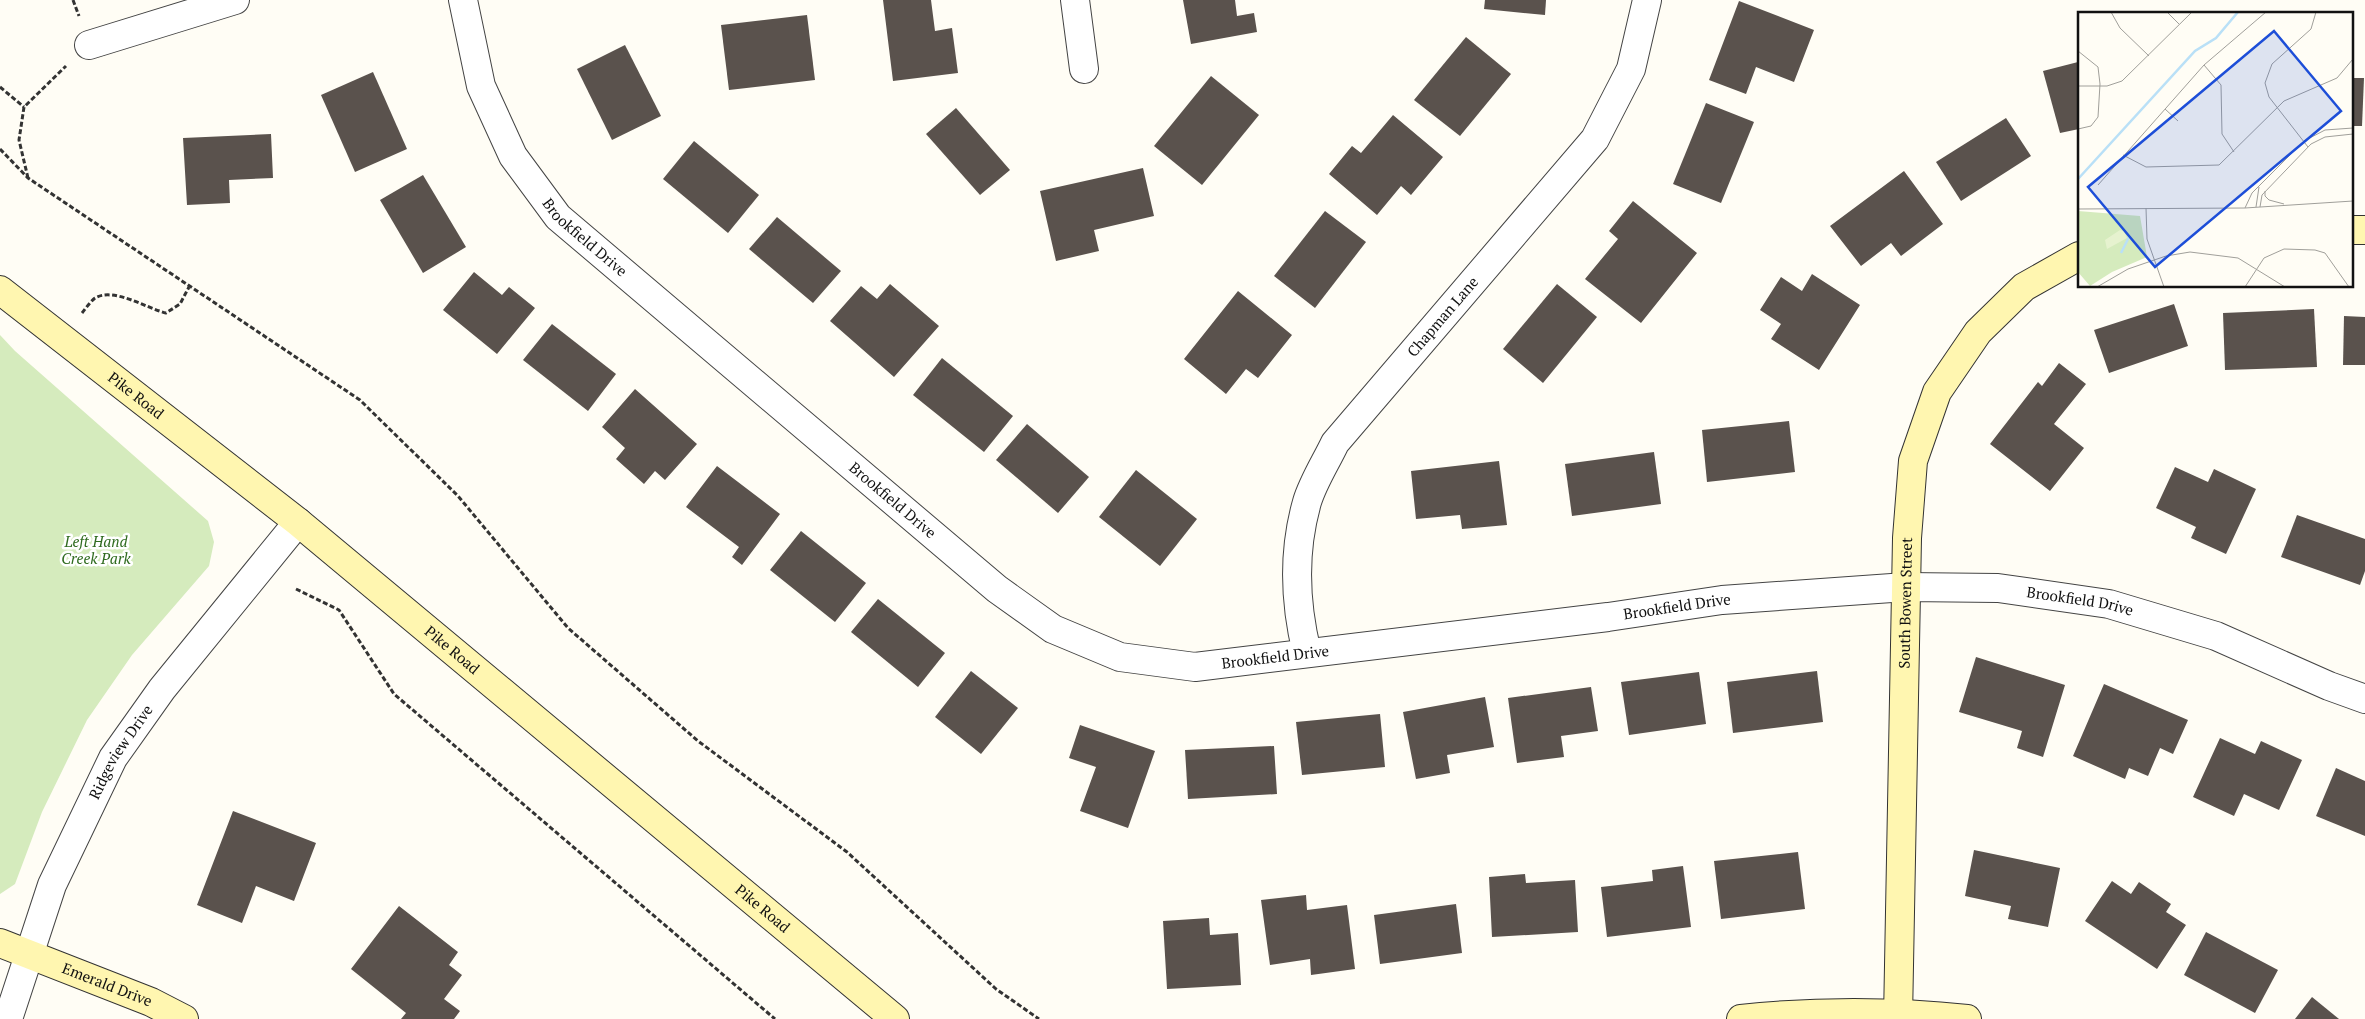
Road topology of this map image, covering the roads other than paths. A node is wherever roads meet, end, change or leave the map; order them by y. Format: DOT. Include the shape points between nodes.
graph roads {
  1 [pos="235,0"];
  2 [pos="463,0"];
  3 [pos="1075,0"];
  4 [pos="1647,0"];
  5 [pos="88,45"];
  6 [pos="1084,69"];
  7 [pos="2352,230"];
  8 [pos="2365,230"];
  9 [pos="2078,257"];
  10 [pos="0,290"];
  11 [pos="298,522"];
  12 [pos="1906,587"];
  13 [pos="1307,653"];
  14 [pos="2365,699"];
  15 [pos="0,943"];
  16 [pos="29,954"];
  17 [pos="1898,1016"];
  18 [pos="8,1019"];
  19 [pos="184,1019"];
  20 [pos="894,1019"];
  21 [pos="1741,1019"];
  22 [pos="1967,1019"];
  1 -- 5 [label="street"];
  2 -- 13 [label="street, Brookfield Drive" via="481,86 513,156 558,217 997,589 1052,629 1120,657 1195,667"];
  3 -- 6 [label="street"];
  4 -- 13 [label="street, Chapman Lane" via="1631,69 1595,139 1335,443 1307,502 1296,564 1300,628"];
  7 -- 8 [label="street"];
  9 -- 12 [label="street, South Bowen Street" via="2024,287 1978,332 1937,392 1913,461"];
  10 -- 11 [label="street, Pike Road"];
  11 -- 16 [label="street, Ridgeview Drive" via="168,681 113,758 52,886"];
  11 -- 20 [label="street, Pike Road"];
  12 -- 13 [label="street, Brookfield Drive" via="1722,600 1608,618"];
  12 -- 14 [label="street, Brookfield Drive" via="1998,588 2109,604 2216,636"];
  12 -- 17 [label="street, South Bowen Street"];
  15 -- 16 [label="street, Emerald Drive"];
  16 -- 18 [label="street, Ridgeview Drive"];
  16 -- 19 [label="street, Emerald Drive" via="151,1002"];
  17 -- 21 [label="street"];
  17 -- 22 [label="street"];
}
